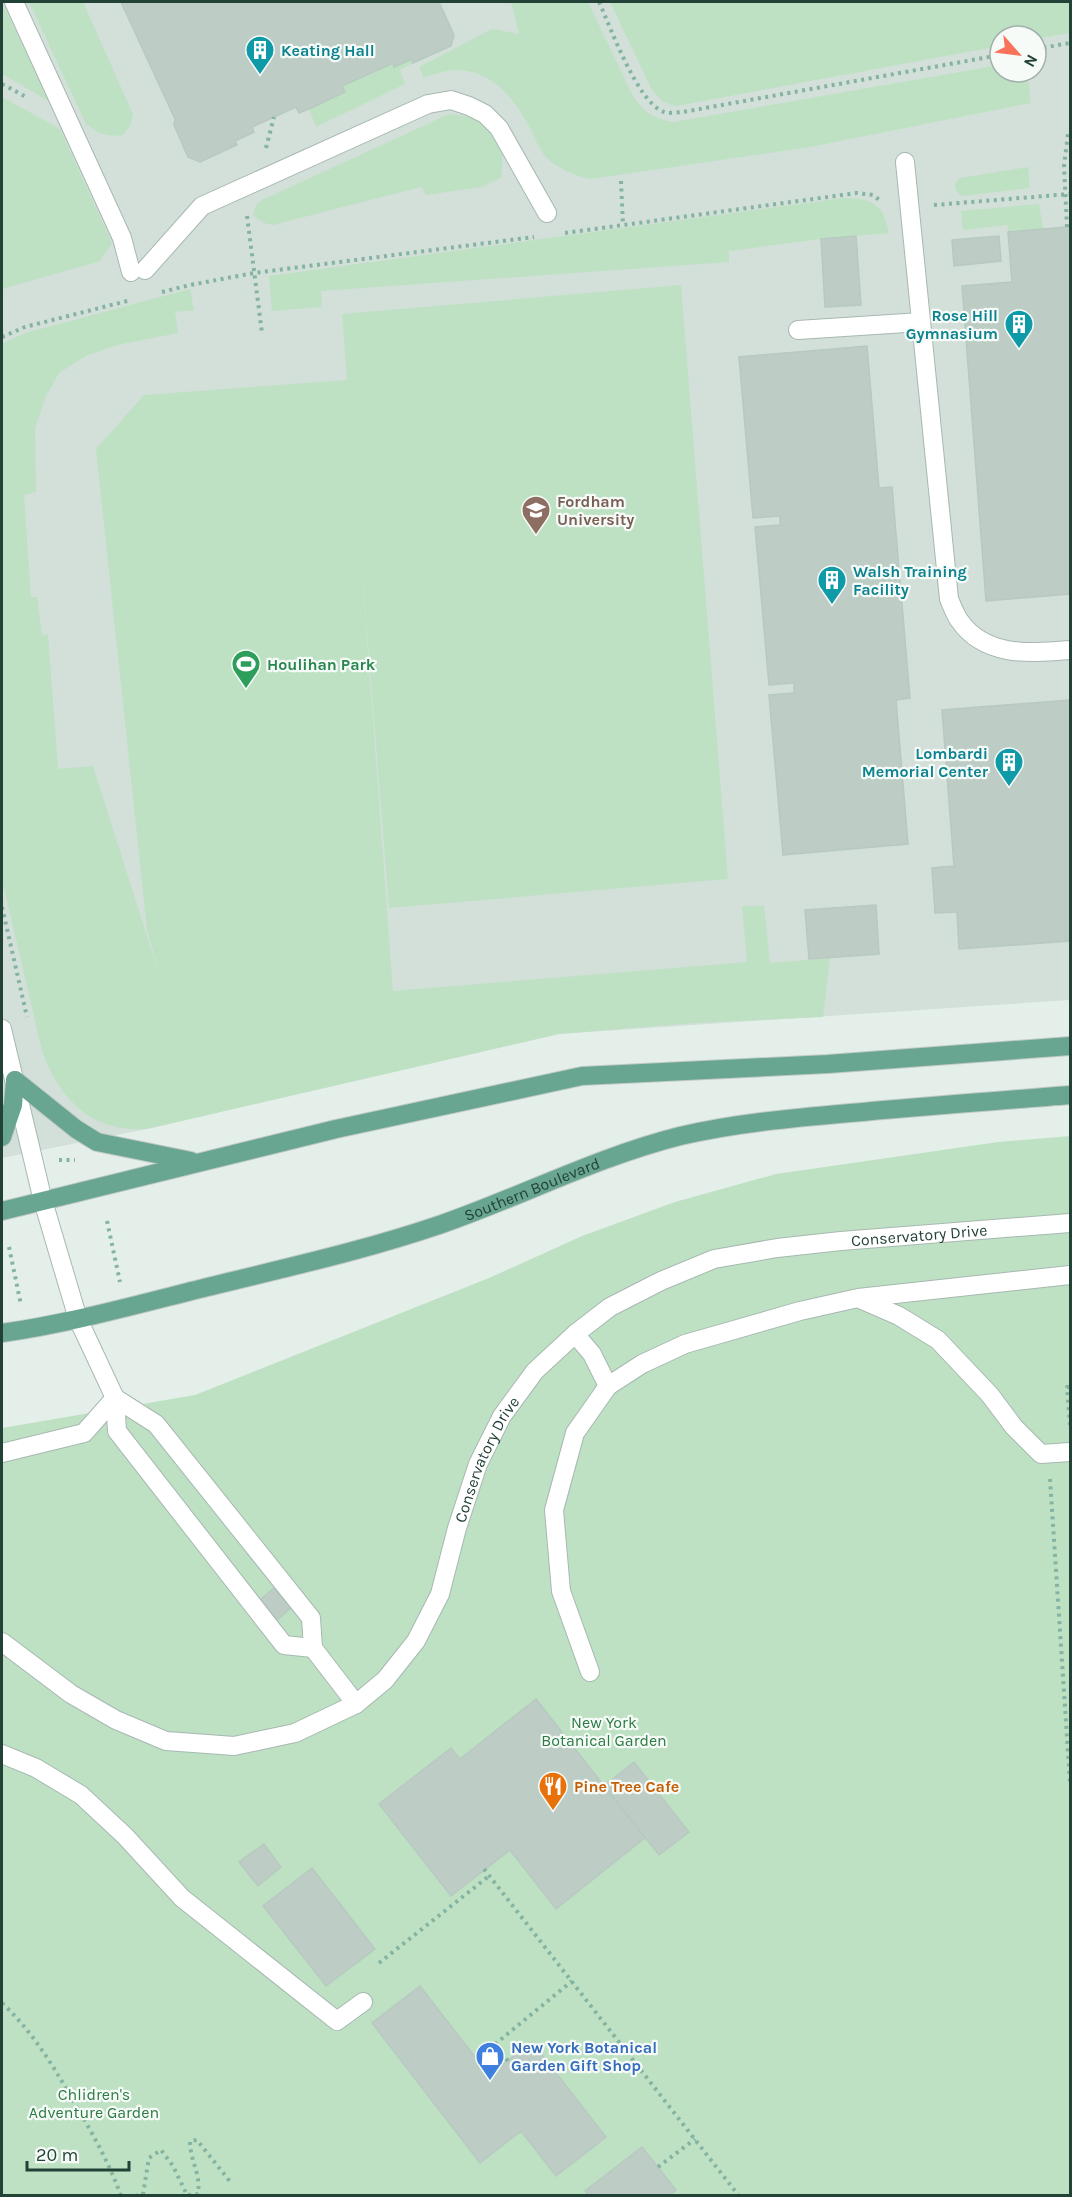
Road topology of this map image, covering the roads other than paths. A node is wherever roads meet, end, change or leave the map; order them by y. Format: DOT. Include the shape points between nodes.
graph roads {
  1 [pos="14,2"];
  2 [pos="905,162"];
  3 [pos="547,213"];
  4 [pos="921,321"];
  5 [pos="798,330"];
  6 [pos="1071,650"];
  7 [pos="2,1029"];
  8 [pos="1071,1046"];
  9 [pos="15,1080"];
  10 [pos="1071,1095"];
  11 [pos="2,1137"];
  12 [pos="195,1162"];
  13 [pos="43,1201"];
  14 [pos="2,1211"];
  15 [pos="1071,1223"];
  16 [pos="1071,1275"];
  17 [pos="858,1298"];
  18 [pos="78,1318"];
  19 [pos="2,1333"];
  20 [pos="575,1334"];
  21 [pos="608,1386"];
  22 [pos="115,1398"];
  23 [pos="1071,1452"];
  24 [pos="2,1453"];
  25 [pos="2,1642"];
  26 [pos="313,1648"];
  27 [pos="590,1672"];
  28 [pos="356,1704"];
  29 [pos="2,1754"];
  30 [pos="363,2001"];
  1 -- 3 [label="lane" via="138,271 202,206 428,104 451,100 485,114 499,128"];
  2 -- 4 [label="lane"];
  4 -- 5 [label="lane"];
  4 -- 6 [label="lane" via="949,599 959,620 978,640 1000,649 1028,653"];
  7 -- 9 [label="lane"];
  8 -- 12 [label="main road" via="828,1064 582,1076"];
  9 -- 11 [label="main road" via="13,1105"];
  9 -- 12 [label="main road" via="60,1118 97,1142"];
  9 -- 13 [label="lane"];
  10 -- 18 [label="main road, Southern Boulevard" via="803,1117 680,1136 570,1172 446,1223 387,1242"];
  12 -- 13 [label="main road"];
  13 -- 14 [label="main road"];
  13 -- 18 [label="lane"];
  15 -- 20 [label="lane, Conservatory Drive" via="841,1241 714,1259 610,1307"];
  16 -- 17 [label="lane"];
  17 -- 21 [label="lane" via="685,1344 642,1364"];
  17 -- 23 [label="lane" via="939,1340 1041,1454"];
  18 -- 19 [label="main road, Southern Boulevard"];
  18 -- 22 [label="lane"];
  20 -- 21 [label="lane" via="592,1354"];
  20 -- 28 [label="lane, Conservatory Drive" via="535,1371 502,1416 478,1464 440,1594 416,1641 385,1680"];
  21 -- 27 [label="lane" via="575,1433 554,1510 561,1591"];
  22 -- 24 [label="lane" via="84,1433"];
  22 -- 26 [label="lane" via="156,1424 311,1618"];
  22 -- 26 [label="lane" via="117,1431 284,1645"];
  25 -- 28 [label="lane, Conservatory Drive" via="71,1694 116,1720 166,1741 234,1746 295,1733"];
  26 -- 28 [label="lane"];
  29 -- 30 [label="lane" via="36,1768 81,1795 182,1898 337,2021"];
}
